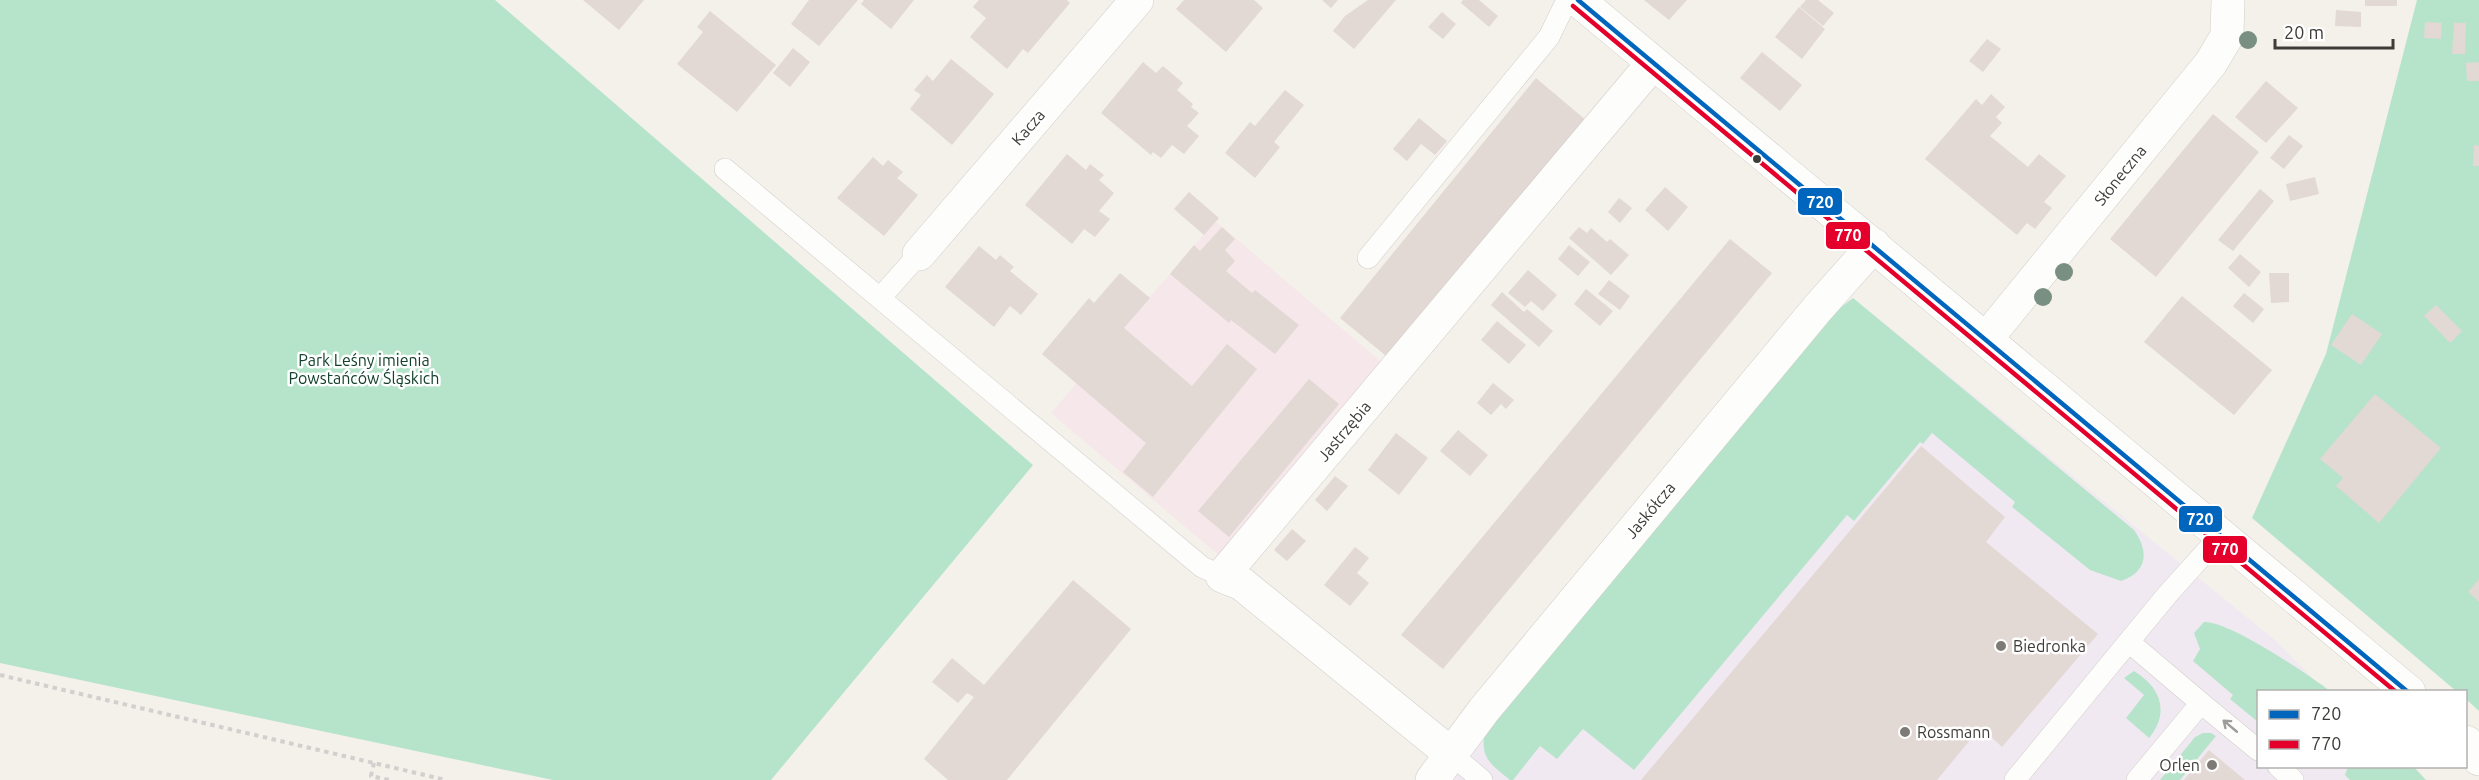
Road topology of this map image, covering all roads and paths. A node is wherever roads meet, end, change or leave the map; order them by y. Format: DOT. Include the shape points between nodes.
graph roads {
  1 [pos="1137,0"];
  2 [pos="1567,0"];
  3 [pos="1578,0"];
  4 [pos="2228,0"];
  5 [pos="1653,63"];
  6 [pos="725,169"];
  7 [pos="1874,245"];
  8 [pos="919,254"];
  9 [pos="1368,258"];
  10 [pos="881,297"];
  11 [pos="1986,339"];
  12 [pos="2221,535"];
  13 [pos="1222,576"];
  14 [pos="2129,642"];
  15 [pos="0,675"];
  16 [pos="2407,690"];
  17 [pos="2202,703"];
  18 [pos="2467,743"];
  19 [pos="2257,748"];
  20 [pos="1451,754"];
  21 [pos="2479,759"];
  22 [pos="374,763"];
  23 [pos="2280,768"];
  24 [pos="389,780"];
  25 [pos="446,780"];
  26 [pos="1432,780"];
  27 [pos="1482,780"];
  28 [pos="2015,780"];
  29 [pos="2137,780"];
  30 [pos="2293,780"];
  1 -- 8 [label="street, Kacza"];
  2 -- 9 [label="lane" via="1549,37"];
  3 -- 5 [label="street"];
  4 -- 11 [label="street, Słoneczna" via="2227,36 2211,63"];
  5 -- 7 [label="street"];
  5 -- 13 [label="street, Jastrzębia"];
  6 -- 10 [label="lane"];
  7 -- 11 [label="street"];
  7 -- 20 [label="street, Jaskółcza" via="1681,472"];
  8 -- 10 [label="lane"];
  10 -- 13 [label="lane" via="1202,567"];
  11 -- 12 [label="street"];
  12 -- 14 [label="lane"];
  12 -- 16 [label="street"];
  13 -- 20 [label="street" via="1242,584"];
  14 -- 17 [label="lane"];
  14 -- 28 [label="lane"];
  15 -- 22 [label="path"];
  19 -- 17 [label="lane, one-way"];
  17 -- 29 [label="lane"];
  18 -- 21 [label="street"];
  20 -- 26 [label="street, Jaskółcza"];
  20 -- 27 [label="lane"];
  22 -- 24 [label="path" via="372,776"];
  22 -- 25 [label="path"];
  23 -- 30 [label="lane"];
}
